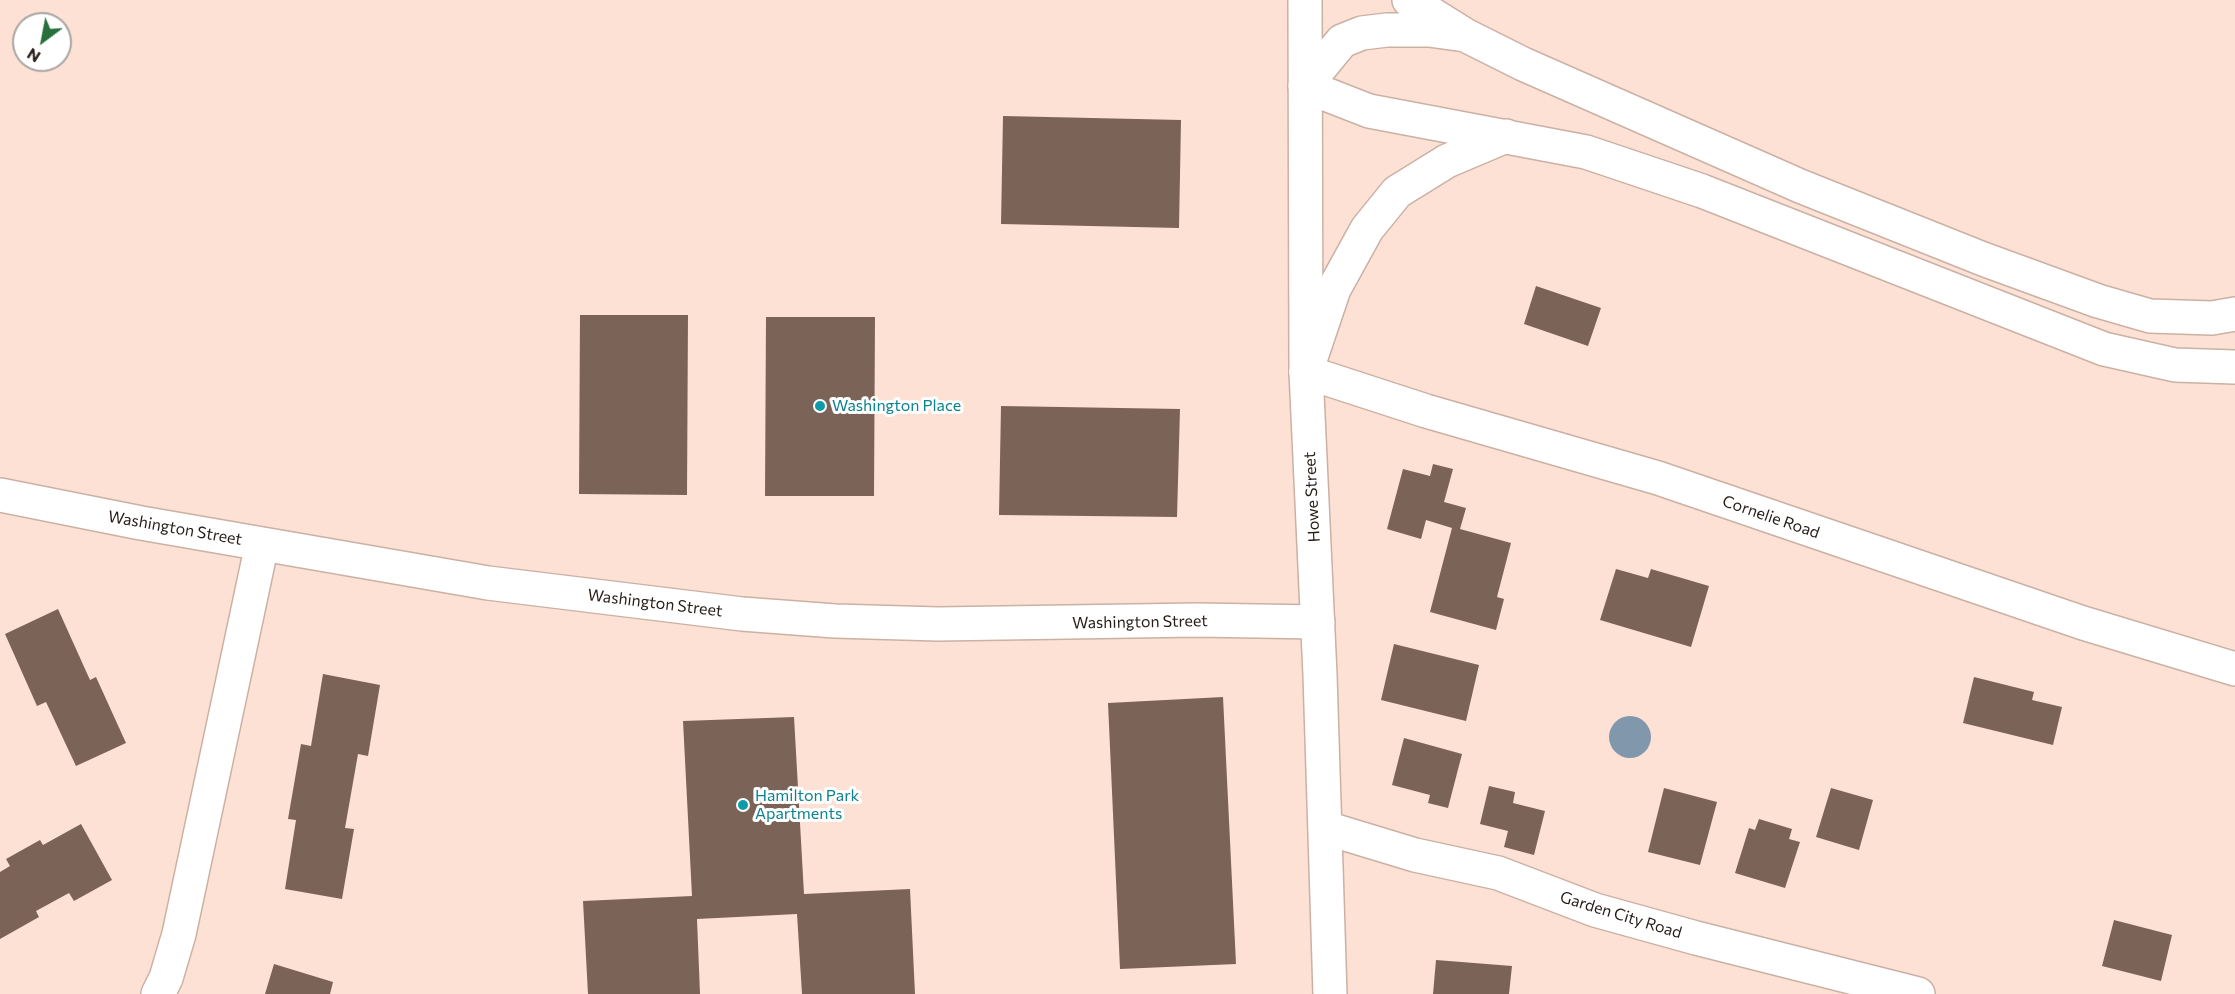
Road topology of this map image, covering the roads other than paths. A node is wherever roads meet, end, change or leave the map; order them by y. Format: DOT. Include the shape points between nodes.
graph roads {
  1 [pos="1305,0"];
  2 [pos="1409,0"];
  3 [pos="1465,35"];
  4 [pos="1305,86"];
  5 [pos="1506,136"];
  6 [pos="2235,314"];
  7 [pos="2235,368"];
  8 [pos="1306,372"];
  9 [pos="0,495"];
  10 [pos="262,544"];
  11 [pos="1318,622"];
  12 [pos="2235,669"];
  13 [pos="1326,828"];
  14 [pos="158,994"];
  15 [pos="1330,994"];
  16 [pos="1918,994"];
  1 -- 4 [label="main road, Howe Street"];
  2 -- 3 [label="main road"];
  3 -- 4 [label="main road" via="1429,30 1362,33 1342,41"];
  3 -- 6 [label="main road" via="1800,186 2087,297 2150,316 2212,318"];
  4 -- 5 [label="main road" via="1369,111"];
  4 -- 8 [label="main road, Howe Street"];
  5 -- 7 [label="main road" via="1586,152 1702,191 2104,349 2175,365"];
  5 -- 8 [label="main road" via="1447,161 1397,192 1366,229 1334,289"];
  8 -- 11 [label="main road, Howe Street"];
  8 -- 12 [label="main road, Cornelie Road" via="1658,478 2083,623"];
  9 -- 10 [label="main road, Washington Street"];
  10 -- 11 [label="main road, Washington Street" via="488,583 742,614 835,621"];
  10 -- 14 [label="main road" via="179,934"];
  11 -- 13 [label="main road, Howe Street"];
  13 -- 15 [label="main road, Howe Street"];
  13 -- 16 [label="main road, Garden City Road" via="1414,855 1498,873 1595,909 1674,932"];
}
